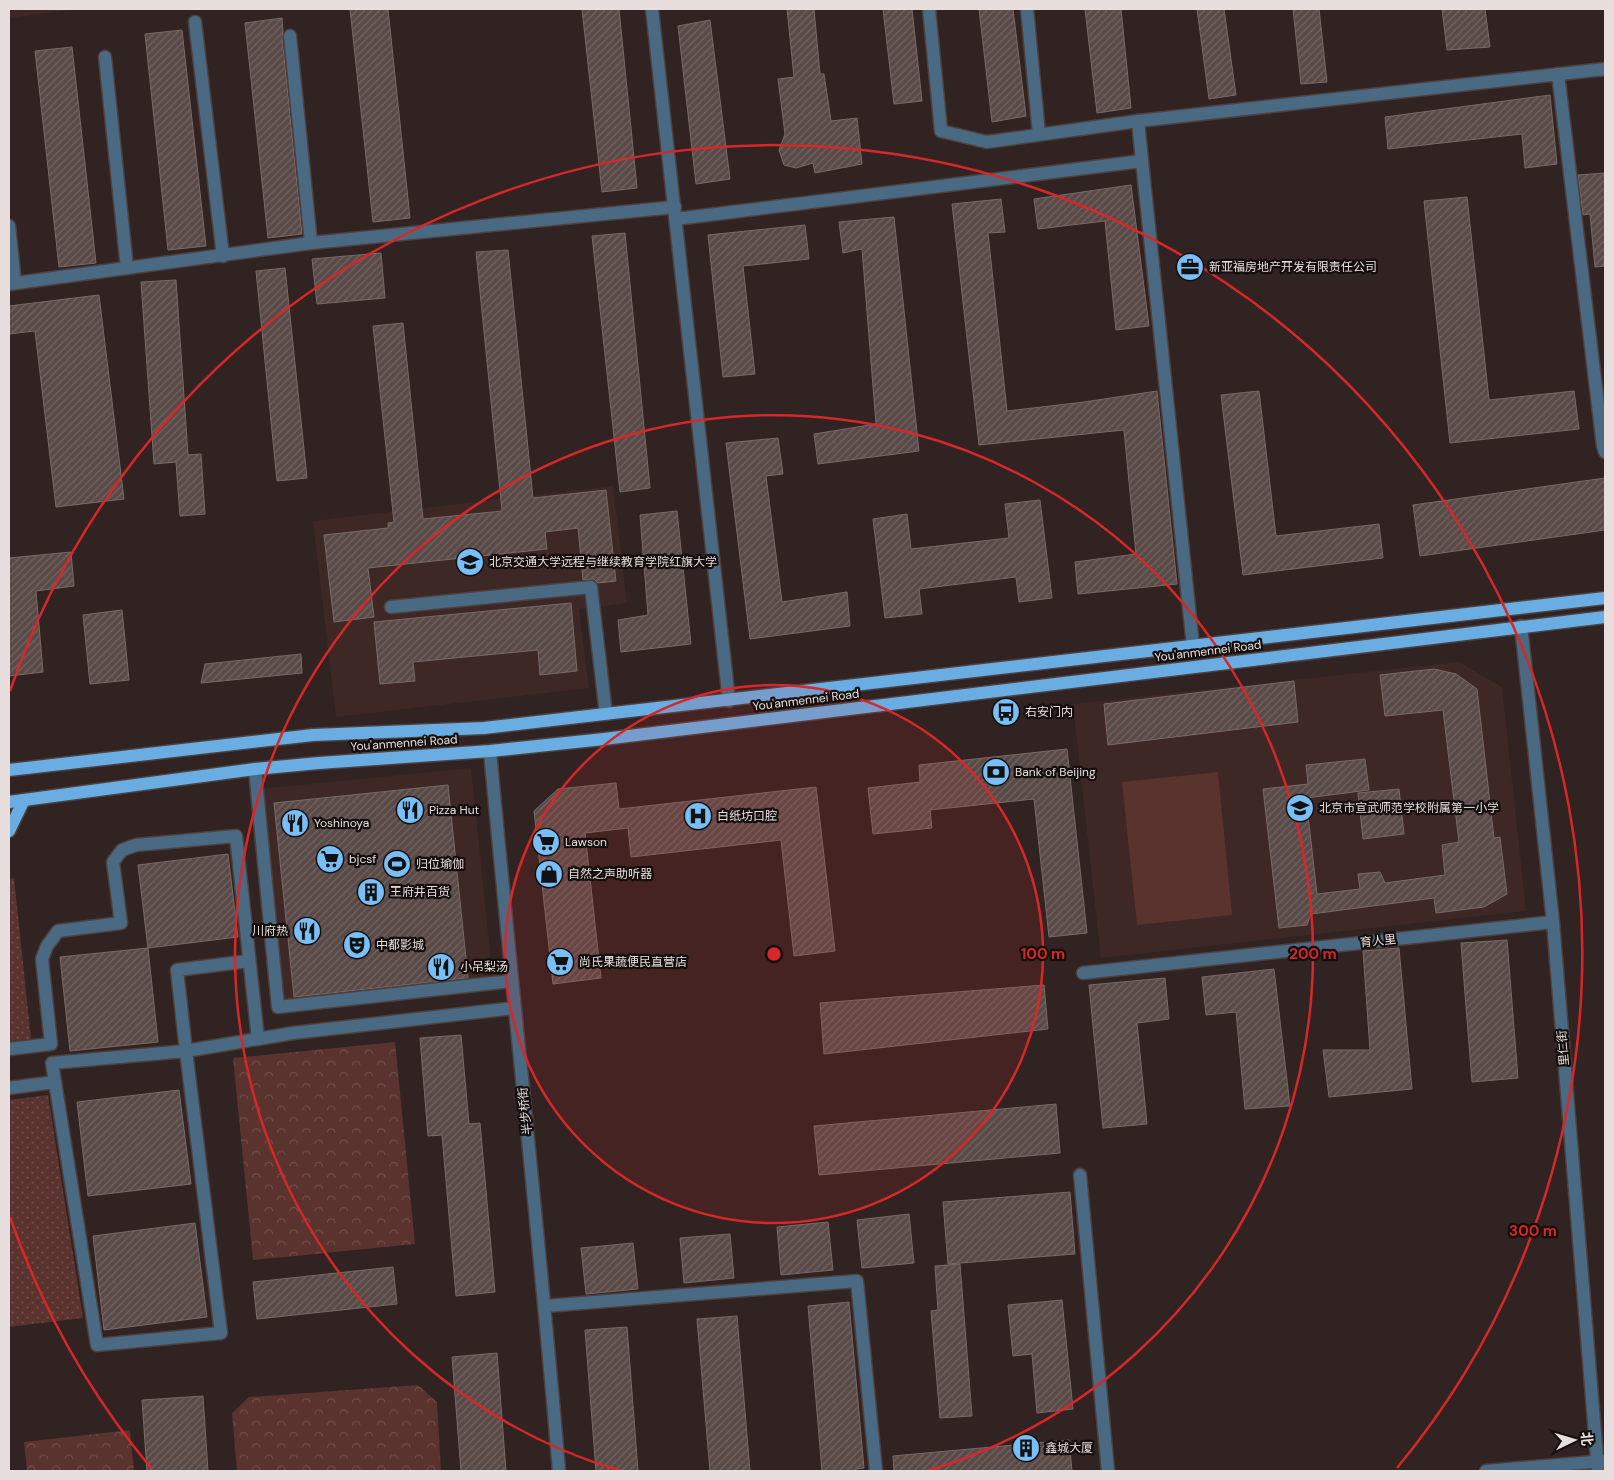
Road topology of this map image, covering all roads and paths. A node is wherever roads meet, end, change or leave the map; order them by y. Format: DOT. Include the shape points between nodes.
graph roads {
  1 [pos="652,9"];
  2 [pos="929,9"];
  3 [pos="1027,9"];
  4 [pos="195,22"];
  5 [pos="290,36"];
  6 [pos="105,57"];
  7 [pos="1605,69"];
  8 [pos="1558,74"];
  9 [pos="1138,122"];
  10 [pos="1039,134"];
  11 [pos="1142,161"];
  12 [pos="675,213"];
  13 [pos="9,226"];
  14 [pos="311,243"];
  15 [pos="223,256"];
  16 [pos="127,268"];
  17 [pos="12,284"];
  18 [pos="1605,452"];
  19 [pos="1605,598"];
  20 [pos="391,607"];
  21 [pos="1605,616"];
  22 [pos="1521,626"];
  23 [pos="1193,646"];
  24 [pos="729,701"];
  25 [pos="606,714"];
  26 [pos="490,751"];
  27 [pos="255,769"];
  28 [pos="9,770"];
  29 [pos="24,800"];
  30 [pos="9,802"];
  31 [pos="9,831"];
  32 [pos="1553,922"];
  33 [pos="249,961"];
  34 [pos="1083,973"];
  35 [pos="511,982"];
  36 [pos="514,1008"];
  37 [pos="258,1039"];
  38 [pos="51,1044"];
  39 [pos="9,1049"];
  40 [pos="186,1051"];
  41 [pos="52,1062"];
  42 [pos="55,1082"];
  43 [pos="9,1088"];
  44 [pos="1080,1176"];
  45 [pos="545,1306"];
  46 [pos="1600,1465"];
  47 [pos="559,1471"];
  48 [pos="876,1471"];
  49 [pos="1108,1471"];
  50 [pos="1486,1471"];
  1 -- 12 [label="street"];
  2 -- 10 [label="street" via="941,131 987,142"];
  3 -- 10 [label="street"];
  4 -- 15 [label="street"];
  5 -- 14 [label="street"];
  6 -- 16 [label="street"];
  7 -- 8 [label="street"];
  8 -- 9 [label="street"];
  8 -- 18 [label="street"];
  9 -- 10 [label="street"];
  9 -- 11 [label="street"];
  11 -- 12 [label="street"];
  11 -- 23 [label="street"];
  12 -- 14 [label="street"];
  12 -- 24 [label="street"];
  13 -- 17 [label="street"];
  14 -- 15 [label="street"];
  15 -- 16 [label="street"];
  16 -- 17 [label="street"];
  19 -- 23 [label="main road, You'anmennei Road"];
  20 -- 25 [label="street" via="591,587"];
  21 -- 22 [label="main road, You'anmennei Road"];
  22 -- 26 [label="main road, You'anmennei Road"];
  22 -- 32 [label="street, 里仁街"];
  23 -- 24 [label="main road, You'anmennei Road"];
  24 -- 25 [label="main road, You'anmennei Road"];
  25 -- 28 [label="main road, You'anmennei Road" via="484,728 313,735"];
  26 -- 27 [label="main road, You'anmennei Road"];
  26 -- 35 [label="street, 半步桥街"];
  27 -- 29 [label="main road, You'anmennei Road"];
  27 -- 35 [label="street" via="278,1007"];
  29 -- 30 [label="main road, You'anmennei Road"];
  29 -- 31 [label="main road"];
  32 -- 34 [label="street, 育人里"];
  32 -- 46 [label="street, 里仁街"];
  33 -- 37 [label="street"];
  33 -- 38 [label="street" via="236,836 136,845 122,850 113,862 121,923 58,931 46,946 42,959"];
  33 -- 40 [label="street" via="177,970"];
  35 -- 36 [label="street, 半步桥街"];
  36 -- 37 [label="street"];
  36 -- 45 [label="street, 半步桥街"];
  37 -- 40 [label="street"];
  38 -- 39 [label="street"];
  38 -- 41 [label="street"];
  40 -- 41 [label="street"];
  40 -- 42 [label="street" via="221,1333 97,1345"];
  41 -- 42 [label="street"];
  42 -- 43 [label="street"];
  44 -- 49 [label="street"];
  45 -- 47 [label="street, 半步桥街"];
  45 -- 48 [label="street" via="857,1281"];
  46 -- 50 [label="street"];
}
